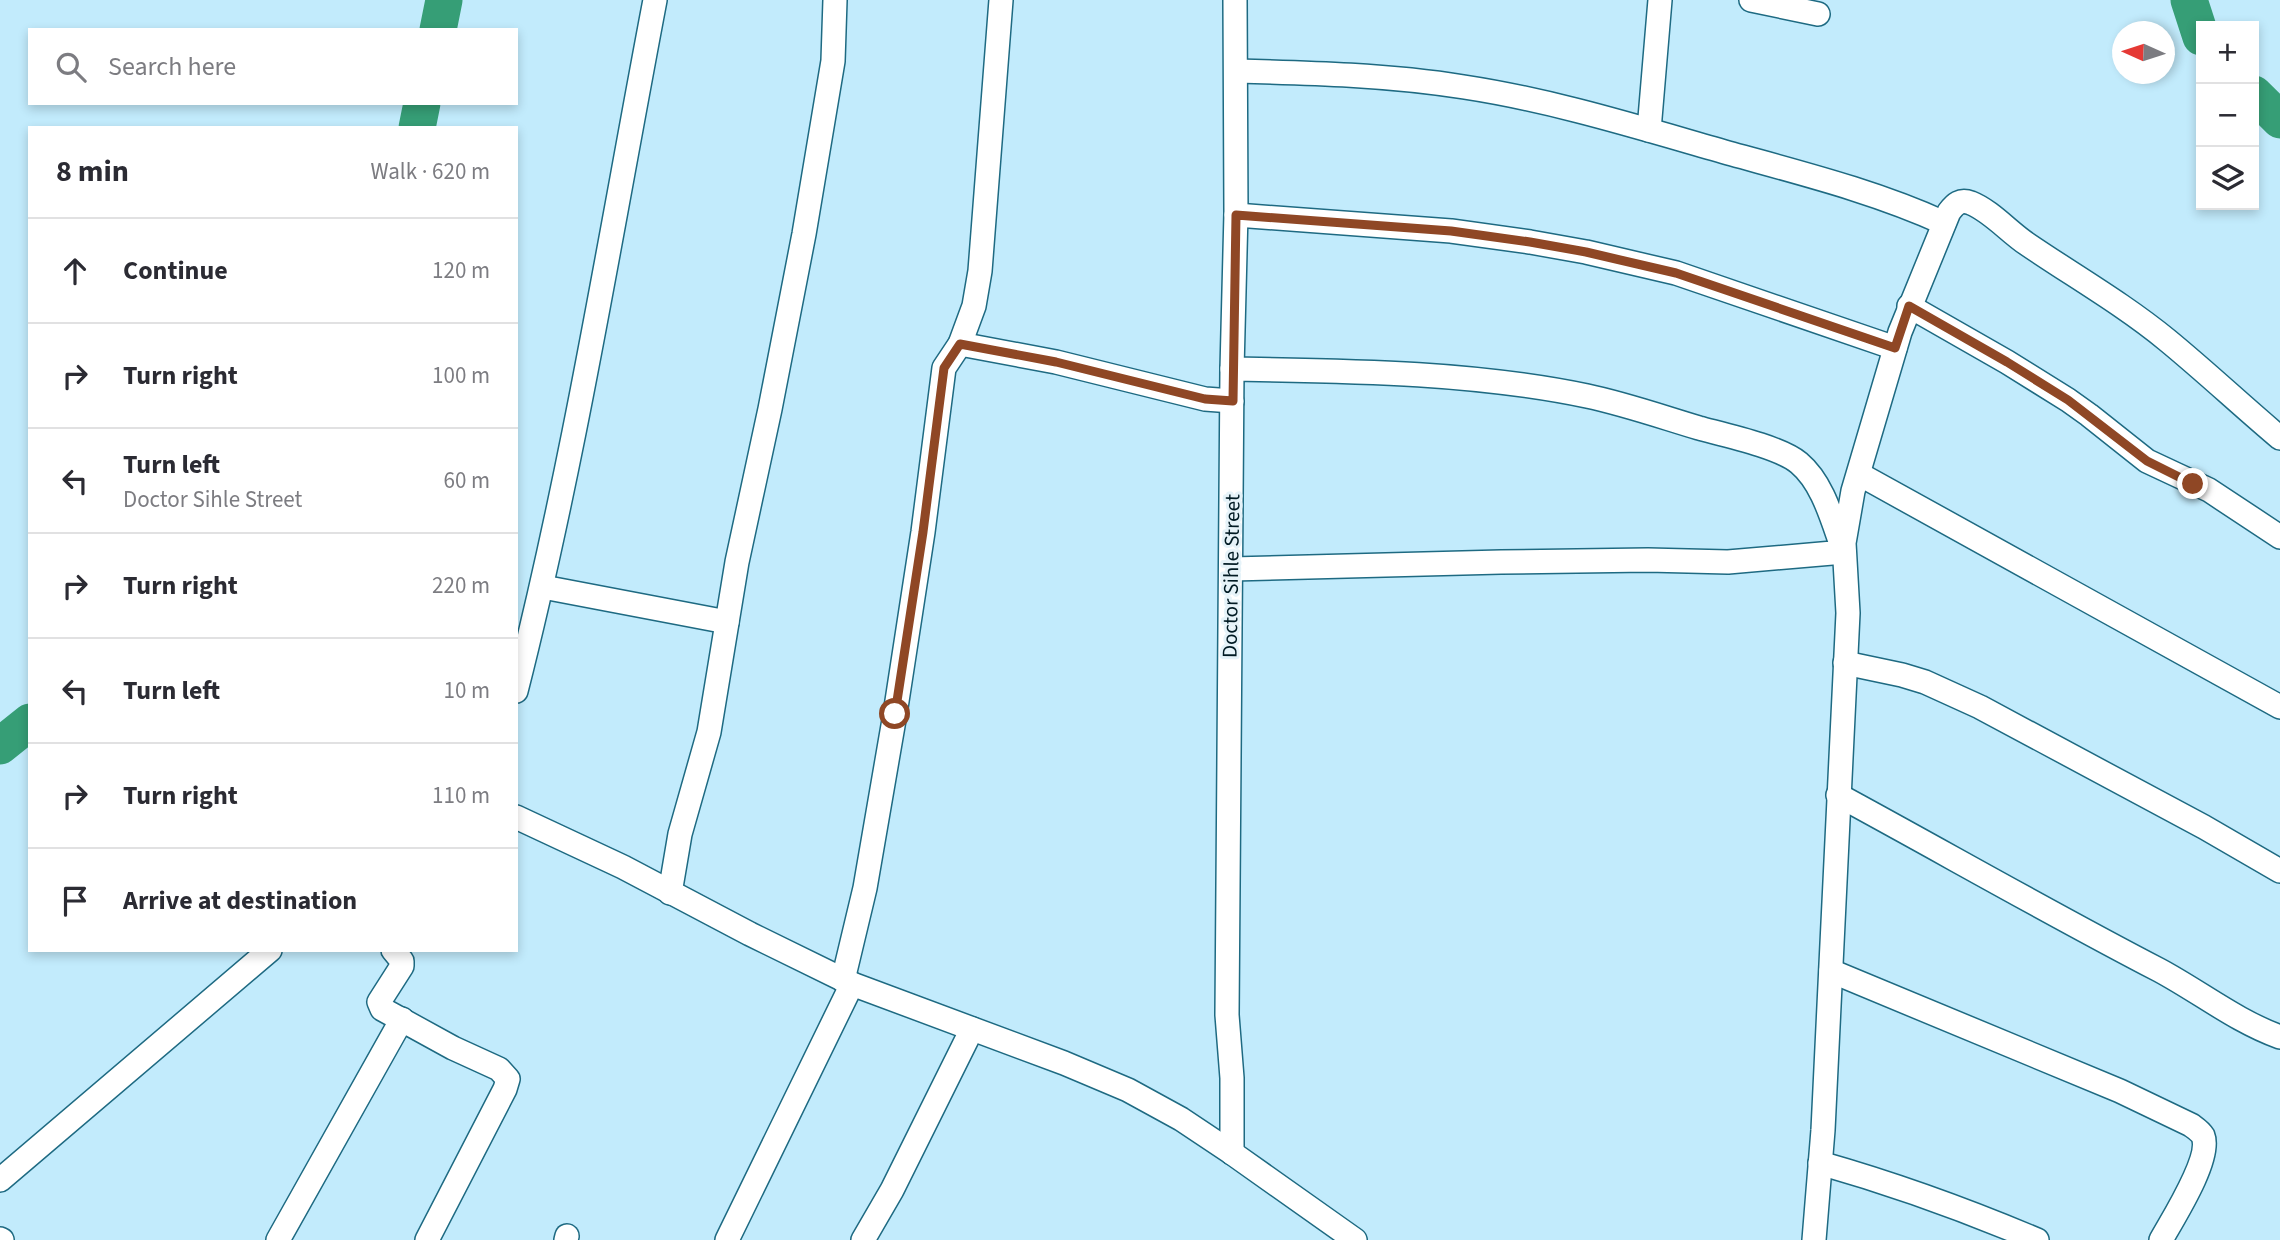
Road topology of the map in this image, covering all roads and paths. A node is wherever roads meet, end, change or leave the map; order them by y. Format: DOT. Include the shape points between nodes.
graph roads {
  1 [pos="655,0"];
  2 [pos="835,0"];
  3 [pos="1002,0"];
  4 [pos="1235,0"];
  5 [pos="1660,0"];
  6 [pos="1751,0"];
  7 [pos="1818,14"];
  8 [pos="1236,71"];
  9 [pos="1649,130"];
  10 [pos="1236,215"];
  11 [pos="1944,223"];
  12 [pos="1909,306"];
  13 [pos="960,344"];
  14 [pos="1895,348"];
  15 [pos="1232,369"];
  16 [pos="1233,401"];
  17 [pos="2280,438"];
  18 [pos="1859,474"];
  19 [pos="2280,537"];
  20 [pos="1844,552"];
  21 [pos="1232,569"];
  22 [pos="543,587"];
  23 [pos="727,622"];
  24 [pos="1845,663"];
  25 [pos="518,683"];
  26 [pos="2280,707"];
  27 [pos="1838,795"];
  28 [pos="518,818"];
  29 [pos="2280,871"];
  30 [pos="670,893"];
  31 [pos="268,952"];
  32 [pos="395,952"];
  33 [pos="1831,971"];
  34 [pos="847,982"];
  35 [pos="402,1019"];
  36 [pos="972,1029"];
  37 [pos="2280,1037"];
  38 [pos="1232,1153"];
  39 [pos="1820,1163"];
  40 [pos="0,1180"];
  41 [pos="278,1240"];
  42 [pos="427,1240"];
  43 [pos="727,1240"];
  44 [pos="863,1240"];
  45 [pos="1355,1240"];
  46 [pos="1814,1240"];
  47 [pos="2037,1240"];
  48 [pos="2161,1240"];
  1 -- 22 [label="street"];
  2 -- 23 [label="street" via="832,61 804,234"];
  3 -- 13 [label="street" via="980,271"];
  4 -- 8 [label="street, Doctor Sihle Street"];
  5 -- 9 [label="street"];
  6 -- 7 [label="street"];
  8 -- 9 [label="street" via="1362,76 1464,87 1588,112"];
  8 -- 10 [label="street, Doctor Sihle Street"];
  9 -- 11 [label="street" via="1838,184"];
  10 -- 14 [label="street" via="1451,231 1586,252 1676,273"];
  10 -- 15 [label="street, Doctor Sihle Street"];
  11 -- 12 [label="street"];
  11 -- 17 [label="street" via="1961,201 1982,210 2167,340"];
  12 -- 14 [label="street"];
  12 -- 19 [label="street" via="2068,400 2147,461 2209,490"];
  13 -- 16 [label="street" via="1205,399"];
  13 -- 34 [label="street" via="944,368 891,741"];
  14 -- 18 [label="street"];
  15 -- 16 [label="street, Doctor Sihle Street"];
  15 -- 20 [label="street" via="1401,373 1500,382 1589,397 1708,430 1796,461 1815,482"];
  16 -- 21 [label="street, Doctor Sihle Street"];
  18 -- 20 [label="street" via="1846,520"];
  18 -- 26 [label="street"];
  20 -- 21 [label="street" via="1728,562 1648,559"];
  20 -- 24 [label="street"];
  21 -- 38 [label="street, Doctor Sihle Street" via="1227,1015"];
  22 -- 23 [label="street"];
  22 -- 25 [label="street"];
  23 -- 30 [label="street" via="709,732 680,834"];
  24 -- 27 [label="street"];
  24 -- 29 [label="street" via="1902,675 1980,706"];
  27 -- 33 [label="street"];
  27 -- 37 [label="street"];
  28 -- 30 [label="street"];
  30 -- 34 [label="street"];
  31 -- 40 [label="street"];
  32 -- 35 [label="street" via="402,966 379,1005"];
  33 -- 39 [label="street"];
  33 -- 48 [label="street" via="2120,1091 2198,1131 2203,1136 2203,1156"];
  34 -- 36 [label="street"];
  34 -- 43 [label="street"];
  35 -- 41 [label="street"];
  35 -- 42 [label="street" via="499,1069 508,1079"];
  36 -- 38 [label="street" via="1128,1090"];
  36 -- 44 [label="street"];
  38 -- 45 [label="street"];
  39 -- 46 [label="street"];
  39 -- 47 [label="street" via="1891,1184"];
}
